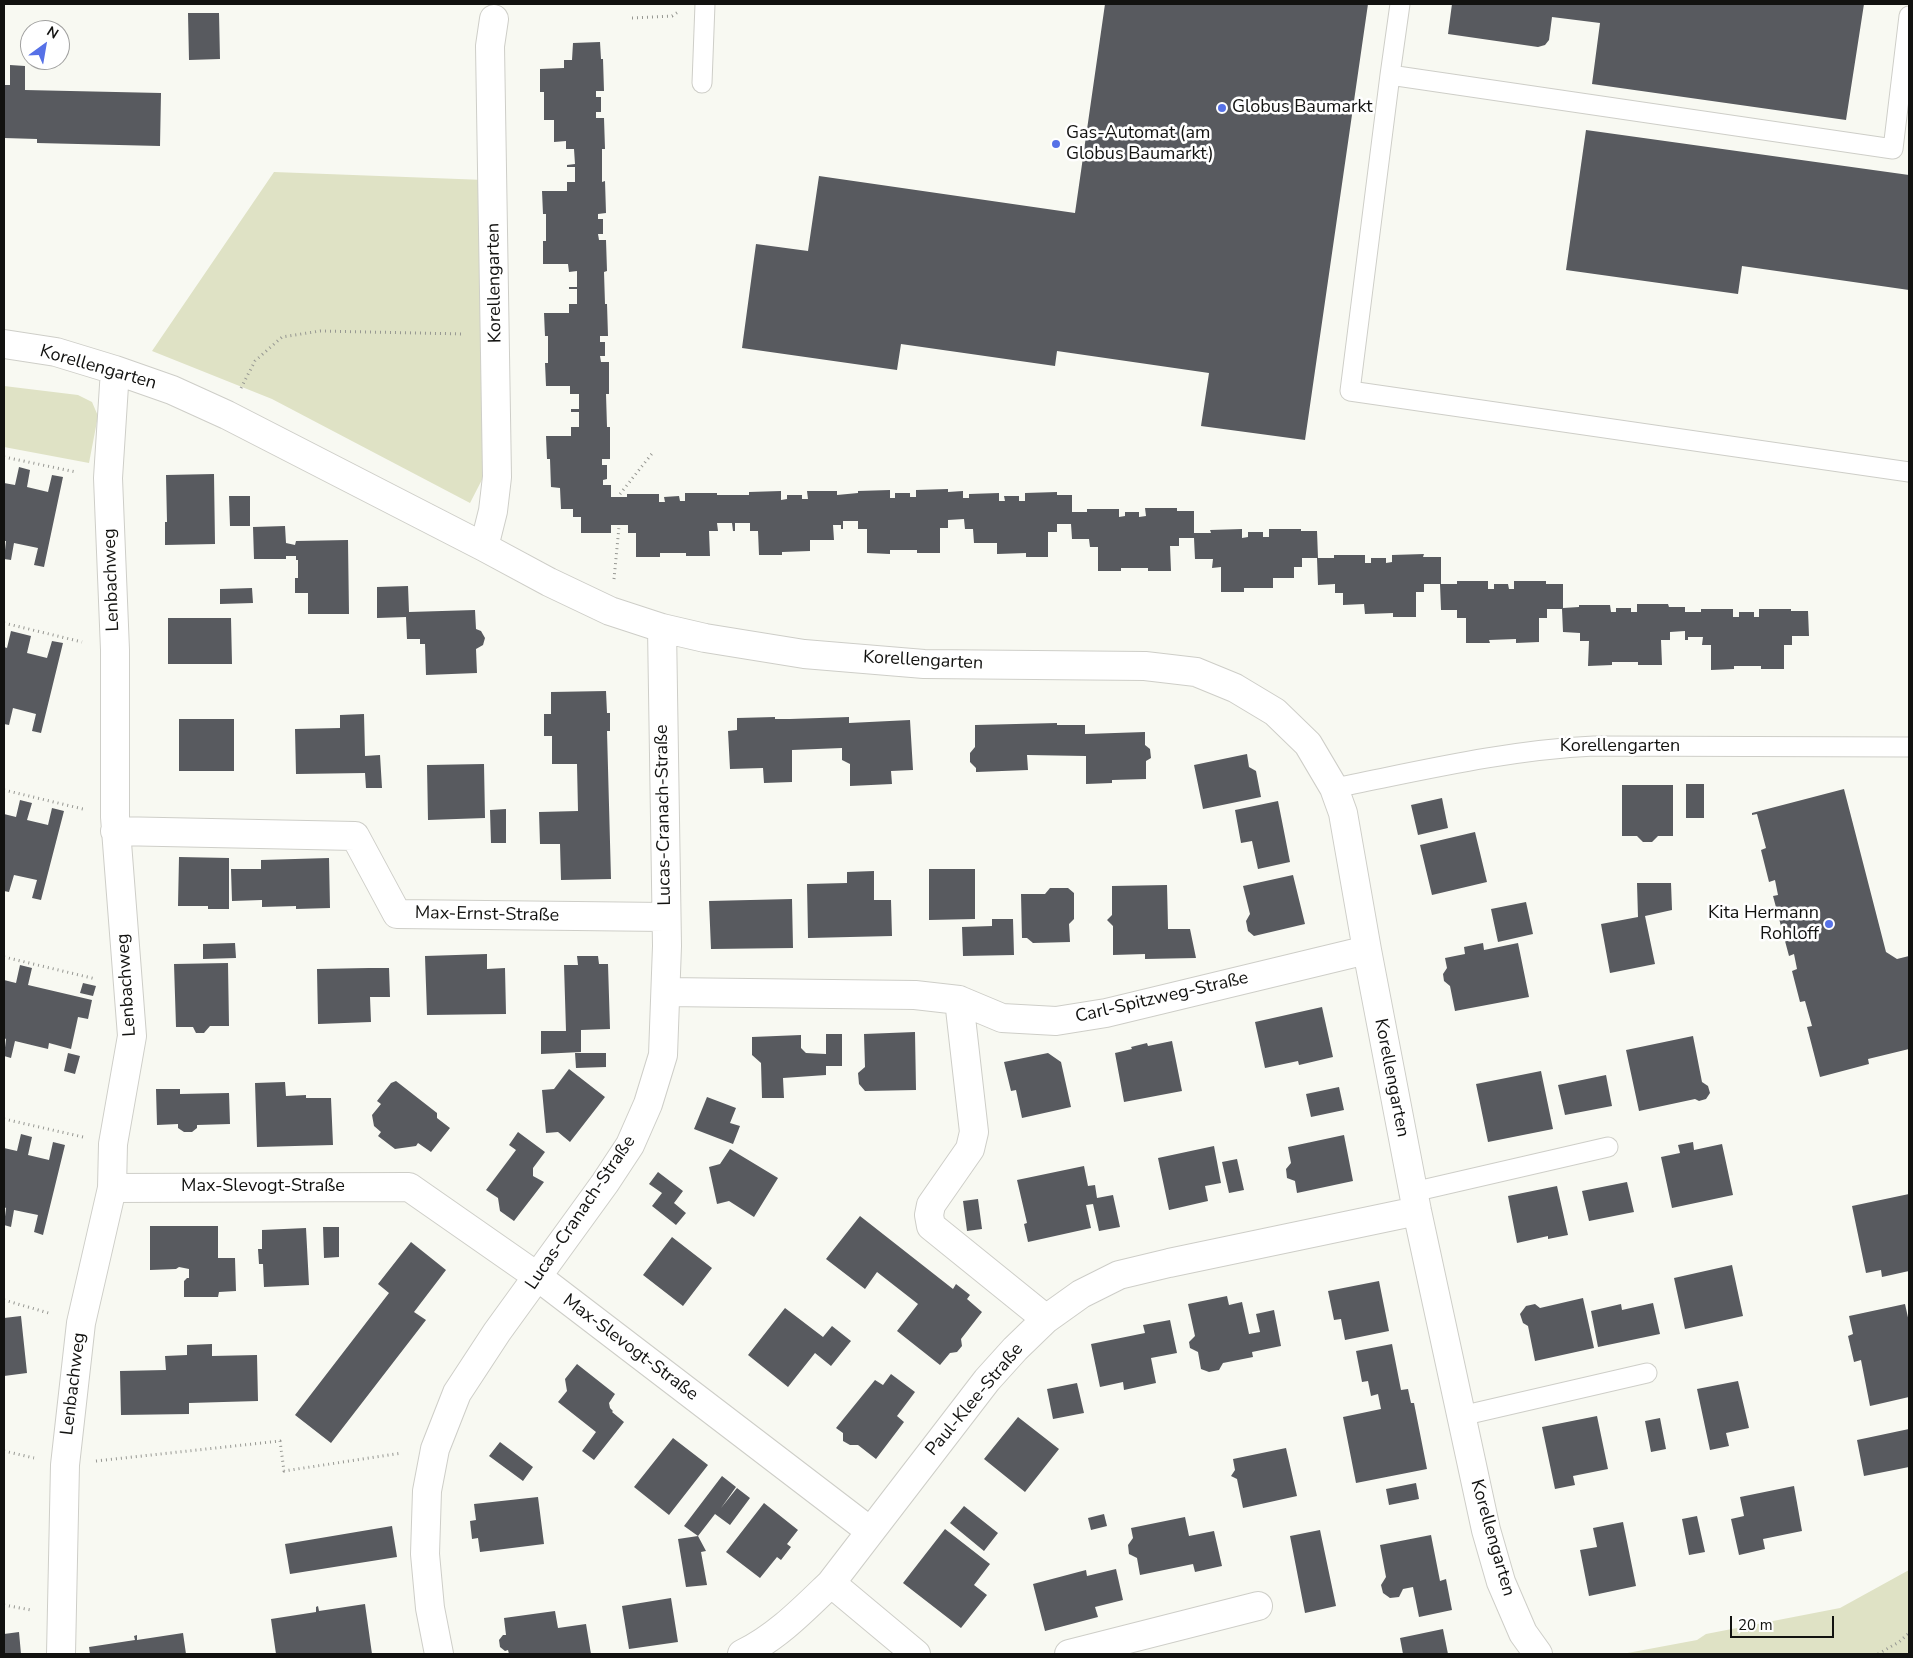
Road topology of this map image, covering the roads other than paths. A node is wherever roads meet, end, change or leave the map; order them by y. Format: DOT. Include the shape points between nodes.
graph roads {
  1 [pos="705,4"];
  2 [pos="1400,4"];
  3 [pos="1909,16"];
  4 [pos="494,19"];
  5 [pos="1390,75"];
  6 [pos="702,83"];
  7 [pos="1901,150"];
  8 [pos="4,344"];
  9 [pos="116,370"];
  10 [pos="1909,472"];
  11 [pos="484,547"];
  12 [pos="662,628"];
  13 [pos="1909,747"];
  14 [pos="1334,788"];
  15 [pos="115,824"];
  16 [pos="665,917"];
  17 [pos="1367,950"];
  18 [pos="666,992"];
  19 [pos="959,1000"];
  20 [pos="1608,1148"];
  21 [pos="112,1188"];
  22 [pos="1415,1201"];
  23 [pos="538,1278"];
  24 [pos="1046,1319"];
  25 [pos="1647,1372"];
  26 [pos="1461,1416"];
  27 [pos="870,1530"];
  28 [pos="831,1583"];
  29 [pos="1258,1606"];
  30 [pos="61,1654"];
  31 [pos="439,1654"];
  32 [pos="742,1654"];
  33 [pos="916,1654"];
  34 [pos="1069,1654"];
  35 [pos="1538,1654"];
  1 -- 6 [label="lane"];
  2 -- 5 [label="lane"];
  3 -- 7 [label="lane"];
  4 -- 11 [label="street, Korellengarten" via="490,46 497,477"];
  5 -- 7 [label="lane"];
  5 -- 10 [label="lane" via="1350,391"];
  8 -- 9 [label="street, Korellengarten" via="56,352"];
  9 -- 11 [label="street, Korellengarten" via="172,390 227,415"];
  9 -- 15 [label="street, Lenbachweg" via="108,478 114,650"];
  11 -- 12 [label="street, Korellengarten" via="610,611"];
  12 -- 14 [label="street, Korellengarten" via="804,654 906,662 1146,666 1196,672 1235,688 1275,712 1308,744"];
  12 -- 16 [label="street, Lucas-Cranach-Straße"];
  13 -- 14 [label="lane, Korellengarten" via="1551,748"];
  14 -- 17 [label="street, Korellengarten" via="1343,813"];
  15 -- 16 [label="street, Max-Ernst-Straße" via="356,836 397,914"];
  15 -- 21 [label="street, Lenbachweg" via="132,1036 113,1144"];
  16 -- 18 [label="street, Lucas-Cranach-Straße"];
  17 -- 19 [label="street, Carl-Spitzweg-Straße" via="1106,1013 1056,1021 1002,1018"];
  17 -- 22 [label="street, Korellengarten"];
  18 -- 19 [label="street, Carl-Spitzweg-Straße" via="915,995"];
  18 -- 23 [label="street, Lucas-Cranach-Straße" via="662,1055 648,1104 630,1145"];
  19 -- 24 [label="street" via="974,1132 970,1149 931,1205 931,1226"];
  20 -- 22 [label="lane"];
  21 -- 23 [label="street, Max-Slevogt-Straße" via="409,1187"];
  21 -- 30 [label="street, Lenbachweg" via="81,1323 65,1465"];
  22 -- 24 [label="street, Paul-Klee-Straße" via="1119,1275 1080,1294"];
  22 -- 26 [label="street, Korellengarten"];
  23 -- 27 [label="street, Max-Slevogt-Straße"];
  23 -- 31 [label="street, Lucas-Cranach-Straße" via="457,1392 435,1448 427,1491 425,1554 430,1608"];
  24 -- 27 [label="street, Paul-Klee-Straße" via="987,1380"];
  25 -- 26 [label="lane"];
  26 -- 35 [label="street, Korellengarten" via="1486,1530 1502,1582 1523,1633"];
  27 -- 28 [label="street, Paul-Klee-Straße"];
  28 -- 32 [label="street, Paul-Klee-Straße" via="757,1647"];
  28 -- 33 [label="street"];
  29 -- 34 [label="street"];
}
